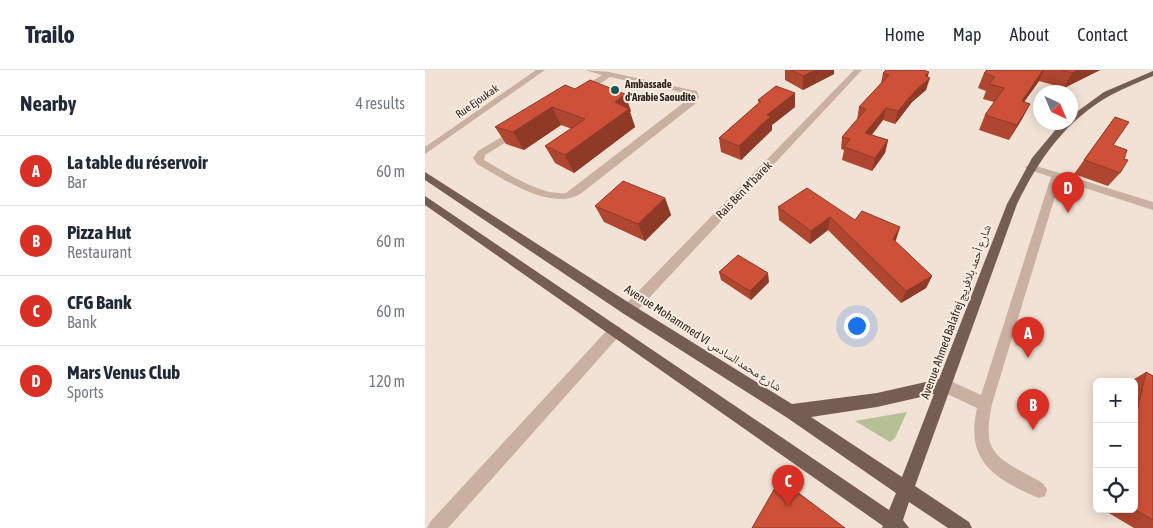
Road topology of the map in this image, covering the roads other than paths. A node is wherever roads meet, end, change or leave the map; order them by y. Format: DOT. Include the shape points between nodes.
graph roads {
  1 [pos="541,70"];
  2 [pos="589,70"];
  3 [pos="858,70"];
  4 [pos="609,74"];
  5 [pos="1153,74"];
  6 [pos="573,98"];
  7 [pos="1078,115"];
  8 [pos="527,126"];
  9 [pos="1060,130"];
  10 [pos="425,151"];
  11 [pos="1030,167"];
  12 [pos="425,175"];
  13 [pos="1056,176"];
  14 [pos="425,200"];
  15 [pos="1153,206"];
  16 [pos="629,310"];
  17 [pos="615,331"];
  18 [pos="943,385"];
  19 [pos="985,404"];
  20 [pos="791,412"];
  21 [pos="906,489"];
  22 [pos="1039,490"];
  23 [pos="895,526"];
  24 [pos="436,528"];
  25 [pos="963,528"];
  1 -- 10 [label="street, Rue Ejoukak"];
  2 -- 4 [label="street"];
  3 -- 16 [label="street, Rais Ben M’barek"];
  4 -- 6 [label="street"];
  4 -- 8 [label="street" via="687,91 694,93 695,98 579,190 562,197 527,185 478,158 481,153"];
  5 -- 7 [label="main road, Avenue Ahmed Balafrej شارع أحمد بلافريج" via="1107,94"];
  9 -- 11 [label="main road, Avenue Ahmed Balafrej شارع أحمد بلافريج"];
  11 -- 13 [label="street"];
  11 -- 18 [label="main road, Avenue Ahmed Balafrej شارع أحمد بلافريج" via="1011,204"];
  12 -- 16 [label="main road, Avenue Mohammed VI شارع محمد السادس"];
  13 -- 15 [label="street"];
  13 -- 19 [label="street"];
  14 -- 17 [label="main road"];
  16 -- 20 [label="main road, Avenue Mohammed VI شارع محمد السادس"];
  17 -- 23 [label="main road"];
  17 -- 24 [label="street"];
  18 -- 19 [label="street"];
  18 -- 20 [label="main road" via="893,397"];
  18 -- 21 [label="main road, Avenue Ahmed Balafrej شارع أحمد بلافريج"];
  19 -- 22 [label="street" via="979,436 983,450 992,463"];
  20 -- 21 [label="main road, Avenue Mohammed VI شارع محمد السادس"];
  21 -- 23 [label="main road, Avenue Ahmed Balafrej شارع أحمد بلافريج"];
  21 -- 25 [label="main road, Avenue Mohammed VI شارع محمد السادس"];
}
